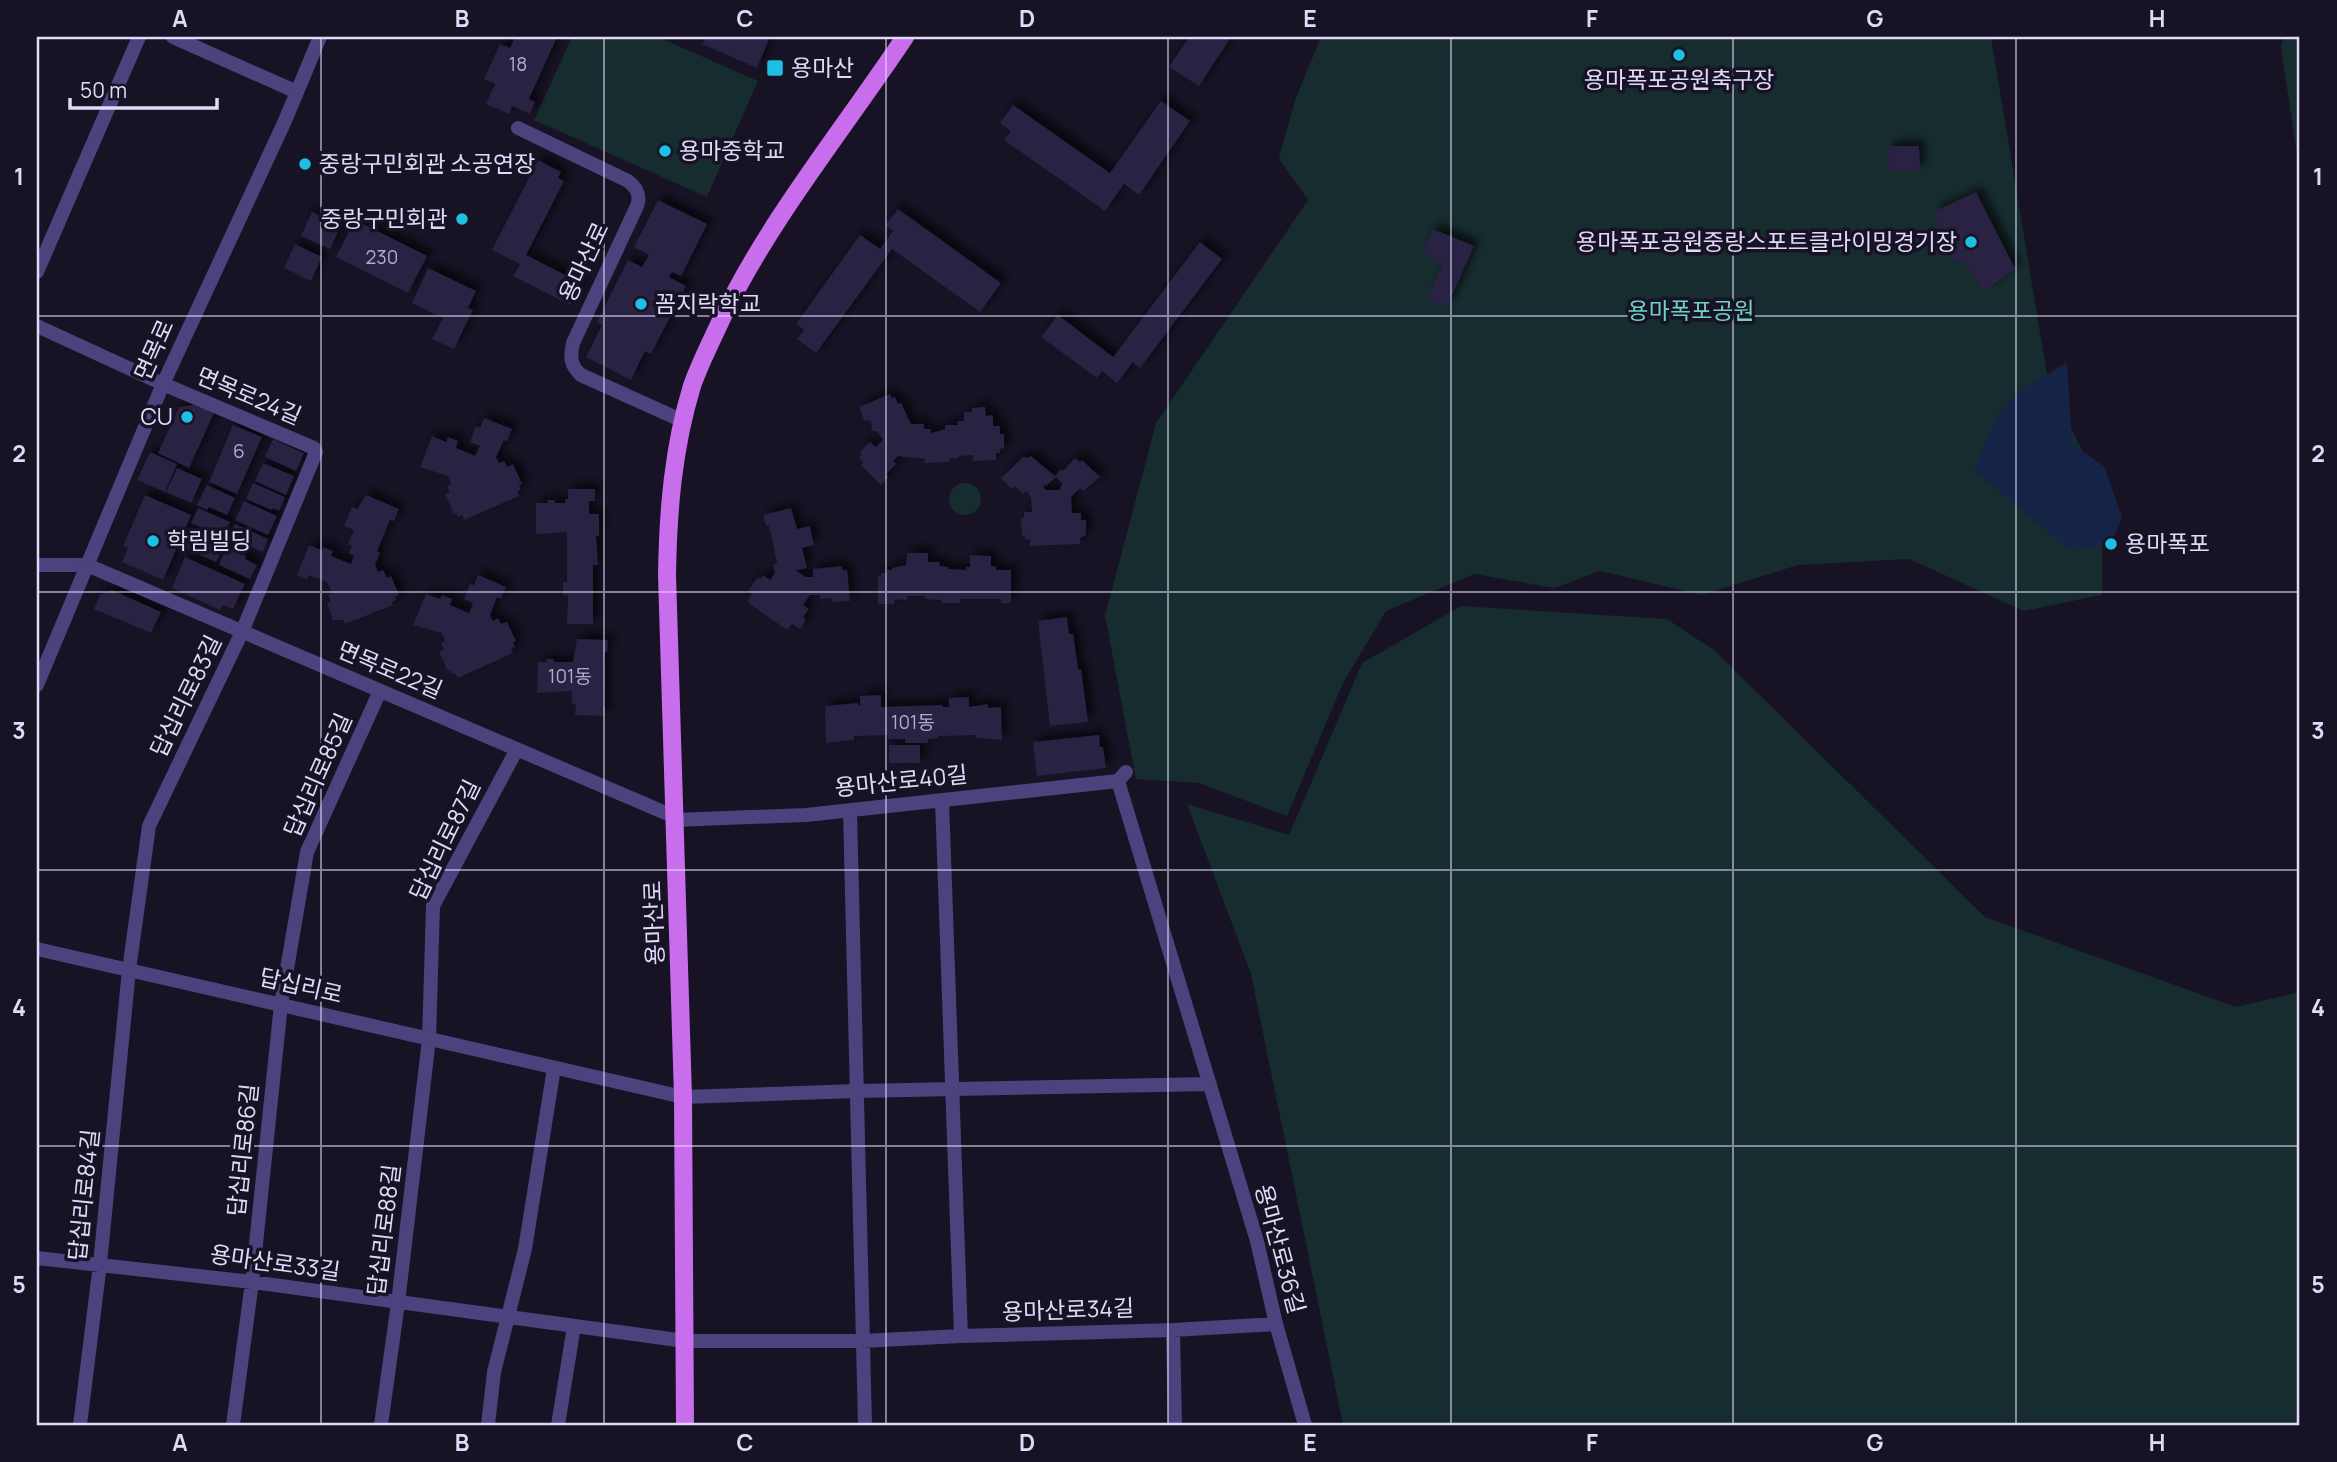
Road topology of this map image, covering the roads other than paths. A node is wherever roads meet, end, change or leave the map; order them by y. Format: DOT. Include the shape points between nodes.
graph roads {
  1 [pos="139,37"];
  2 [pos="173,37"];
  3 [pos="320,37"];
  4 [pos="905,37"];
  5 [pos="297,92"];
  6 [pos="518,128"];
  7 [pos="37,272"];
  8 [pos="37,326"];
  9 [pos="163,384"];
  10 [pos="683,421"];
  11 [pos="316,452"];
  12 [pos="37,565"];
  13 [pos="87,565"];
  14 [pos="242,632"];
  15 [pos="37,685"];
  16 [pos="380,691"];
  17 [pos="517,749"];
  18 [pos="1122,776"];
  19 [pos="942,800"];
  20 [pos="850,811"];
  21 [pos="675,818"];
  22 [pos="37,949"];
  23 [pos="130,970"];
  24 [pos="281,1004"];
  25 [pos="429,1039"];
  26 [pos="554,1068"];
  27 [pos="1210,1084"];
  28 [pos="857,1091"];
  29 [pos="951,1091"];
  30 [pos="683,1097"];
  31 [pos="37,1258"];
  32 [pos="100,1264"];
  33 [pos="252,1282"];
  34 [pos="398,1303"];
  35 [pos="507,1317"];
  36 [pos="1276,1324"];
  37 [pos="573,1326"];
  38 [pos="1173,1330"];
  39 [pos="961,1336"];
  40 [pos="685,1341"];
  41 [pos="862,1341"];
  42 [pos="80,1425"];
  43 [pos="233,1425"];
  44 [pos="381,1425"];
  45 [pos="488,1425"];
  46 [pos="558,1425"];
  47 [pos="685,1425"];
  48 [pos="865,1425"];
  49 [pos="1175,1425"];
  50 [pos="1305,1425"];
  1 -- 7 [label="street"];
  2 -- 5 [label="street"];
  3 -- 5 [label="street, 면목로"];
  4 -- 10 [label="main road, 용마산로" via="756,253 713,337"];
  5 -- 9 [label="street, 면목로"];
  6 -- 10 [label="street, 용마산로" via="636,189 639,201 573,343 570,359 581,375"];
  8 -- 9 [label="street, 면목로24길"];
  9 -- 11 [label="street, 면목로24길"];
  9 -- 13 [label="street, 면목로"];
  10 -- 21 [label="main road, 용마산로" via="668,522"];
  11 -- 14 [label="street, 답십리로83길"];
  12 -- 13 [label="street"];
  13 -- 14 [label="street, 면목로22길"];
  13 -- 15 [label="street, 면목로"];
  14 -- 16 [label="street, 면목로22길"];
  14 -- 23 [label="street, 답십리로83길" via="149,826"];
  16 -- 17 [label="street, 면목로22길"];
  16 -- 24 [label="street, 답십리로85길" via="307,852"];
  17 -- 21 [label="street, 면목로22길"];
  17 -- 25 [label="street, 답십리로87길" via="433,906"];
  18 -- 19 [label="street, 용마산로40길"];
  18 -- 27 [label="street, 용마산로36길"];
  19 -- 20 [label="street, 용마산로40길"];
  19 -- 29 [label="street"];
  20 -- 21 [label="street, 용마산로40길"];
  20 -- 28 [label="street"];
  21 -- 30 [label="main road, 용마산로"];
  22 -- 23 [label="street, 답십리로"];
  23 -- 24 [label="street, 답십리로"];
  23 -- 32 [label="street, 답십리로84길"];
  24 -- 25 [label="street, 답십리로"];
  24 -- 33 [label="street, 답십리로86길"];
  25 -- 26 [label="street, 답십리로"];
  25 -- 34 [label="street, 답십리로88길"];
  26 -- 30 [label="street, 답십리로"];
  26 -- 35 [label="street" via="525,1249"];
  27 -- 29 [label="street"];
  27 -- 36 [label="street, 용마산로36길" via="1257,1241"];
  28 -- 29 [label="street"];
  28 -- 30 [label="street"];
  28 -- 41 [label="street"];
  29 -- 39 [label="street"];
  30 -- 40 [label="main road, 용마산로"];
  31 -- 32 [label="street, 용마산로33길"];
  32 -- 33 [label="street, 용마산로33길"];
  32 -- 42 [label="street, 답십리로84길"];
  33 -- 34 [label="street, 용마산로33길"];
  33 -- 43 [label="street, 답십리로86길"];
  34 -- 35 [label="street, 용마산로33길"];
  34 -- 44 [label="street, 답십리로88길"];
  35 -- 37 [label="street, 용마산로33길"];
  35 -- 45 [label="street"];
  36 -- 38 [label="street, 용마산로34길"];
  36 -- 50 [label="street, 용마산로36길"];
  37 -- 40 [label="street, 용마산로33길"];
  37 -- 46 [label="street"];
  38 -- 39 [label="street, 용마산로34길"];
  38 -- 49 [label="street"];
  39 -- 41 [label="street, 용마산로34길"];
  40 -- 41 [label="street, 용마산로34길"];
  40 -- 47 [label="main road, 용마산로"];
  41 -- 48 [label="street"];
}
